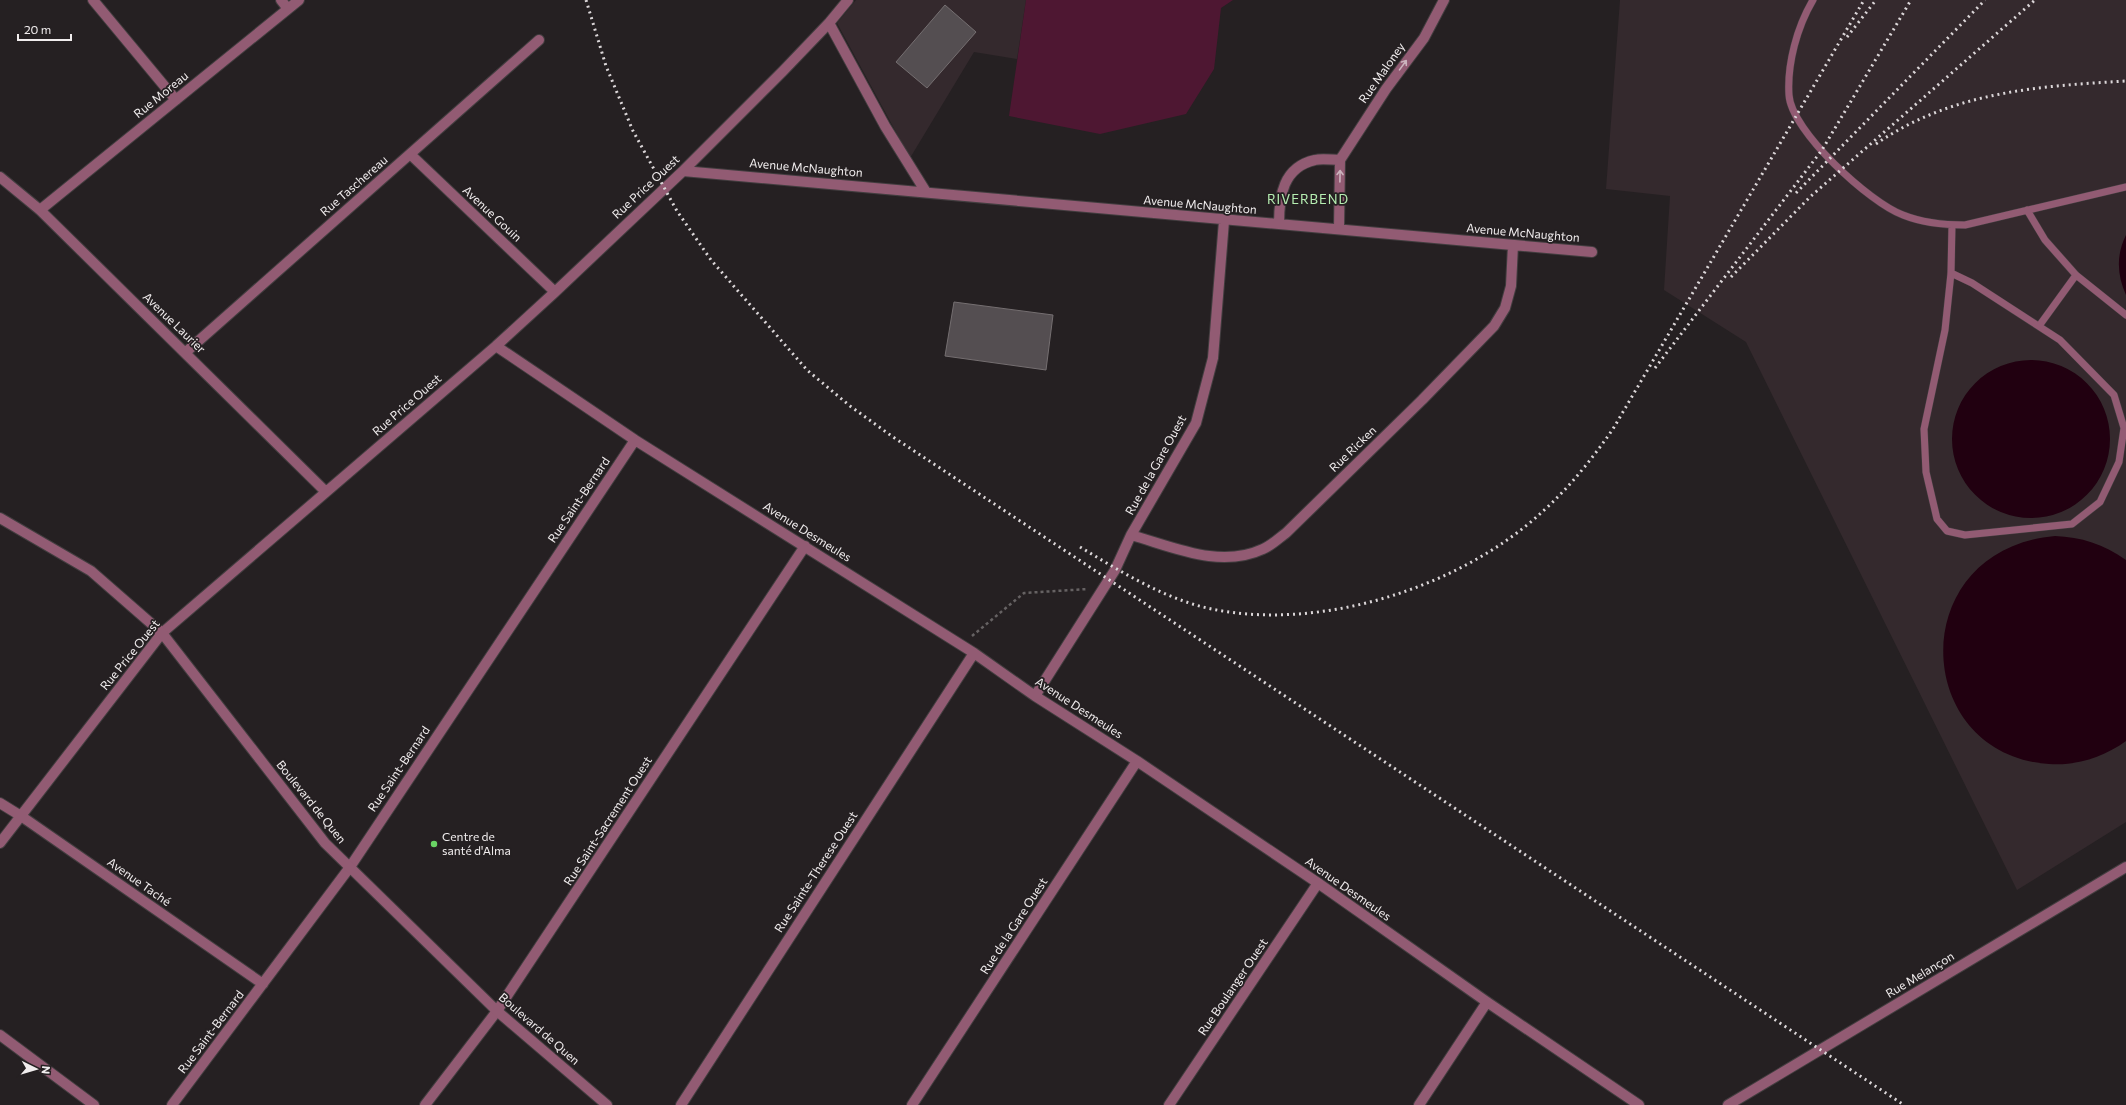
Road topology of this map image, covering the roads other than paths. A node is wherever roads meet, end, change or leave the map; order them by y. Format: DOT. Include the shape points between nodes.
graph roads {
  1 [pos="93,0"];
  2 [pos="281,0"];
  3 [pos="299,0"];
  4 [pos="848,0"];
  5 [pos="1444,0"];
  6 [pos="1813,0"];
  7 [pos="288,9"];
  8 [pos="829,23"];
  9 [pos="539,40"];
  10 [pos="176,100"];
  11 [pos="410,154"];
  12 [pos="1340,160"];
  13 [pos="683,171"];
  14 [pos="0,177"];
  15 [pos="2126,187"];
  16 [pos="926,192"];
  17 [pos="40,210"];
  18 [pos="2027,210"];
  19 [pos="1224,221"];
  20 [pos="1279,224"];
  21 [pos="1952,225"];
  22 [pos="1339,229"];
  23 [pos="1513,245"];
  24 [pos="1592,252"];
  25 [pos="1951,273"];
  26 [pos="2076,275"];
  27 [pos="555,292"];
  28 [pos="2126,315"];
  29 [pos="2039,326"];
  30 [pos="496,346"];
  31 [pos="186,352"];
  32 [pos="635,440"];
  33 [pos="2123,448"];
  34 [pos="326,492"];
  35 [pos="0,518"];
  36 [pos="1131,535"];
  37 [pos="805,546"];
  38 [pos="162,633"];
  39 [pos="974,653"];
  40 [pos="1035,696"];
  41 [pos="1137,761"];
  42 [pos="0,803"];
  43 [pos="21,816"];
  44 [pos="0,843"];
  45 [pos="350,867"];
  46 [pos="2126,867"];
  47 [pos="1318,883"];
  48 [pos="263,984"];
  49 [pos="1487,1002"];
  50 [pos="497,1011"];
  51 [pos="0,1035"];
  52 [pos="94,1105"];
  53 [pos="172,1105"];
  54 [pos="425,1105"];
  55 [pos="607,1105"];
  56 [pos="681,1105"];
  57 [pos="912,1105"];
  58 [pos="1169,1105"];
  59 [pos="1419,1105"];
  60 [pos="1639,1105"];
  61 [pos="1728,1105"];
  1 -- 10 [label="street"];
  2 -- 7 [label="street"];
  3 -- 7 [label="street, Rue Moreau"];
  4 -- 8 [label="street, Rue Price Ouest"];
  12 -- 5 [label="street, Rue Maloney, one-way" via="1386,89 1424,38"];
  6 -- 21 [label="lane" via="1806,12 1793,50 1789,96 1795,118 1830,159 1873,199 1902,215 1939,225"];
  7 -- 10 [label="street, Rue Moreau"];
  8 -- 13 [label="street, Rue Price Ouest"];
  8 -- 16 [label="street" via="885,126"];
  9 -- 11 [label="street, Rue Taschereau"];
  10 -- 17 [label="street, Rue Moreau"];
  11 -- 27 [label="street, Avenue Gouin"];
  11 -- 31 [label="street, Rue Taschereau"];
  12 -- 20 [label="street" via="1316,159 1295,167 1283,189"];
  22 -- 12 [label="street, one-way"];
  13 -- 16 [label="street, Avenue McNaughton"];
  13 -- 27 [label="street, Rue Price Ouest"];
  14 -- 17 [label="street, Avenue Laurier"];
  15 -- 18 [label="lane"];
  16 -- 19 [label="street, Avenue McNaughton"];
  17 -- 31 [label="street, Avenue Laurier"];
  18 -- 21 [label="lane" via="1965,225"];
  18 -- 26 [label="lane" via="2045,240"];
  19 -- 20 [label="street, Avenue McNaughton"];
  19 -- 36 [label="street, Rue de la Gare Ouest" via="1213,358 1196,423"];
  20 -- 22 [label="street, Avenue McNaughton"];
  21 -- 25 [label="lane"];
  22 -- 23 [label="street, Avenue McNaughton"];
  23 -- 24 [label="street, Avenue McNaughton"];
  23 -- 36 [label="street, Rue Ricken" via="1511,286 1505,308 1494,326 1286,533 1264,549 1238,557 1214,558"];
  25 -- 29 [label="lane" via="1972,283"];
  25 -- 33 [label="lane" via="1945,330 1924,429 1928,479 1936,519 1947,531 1965,535 2072,524 2100,502"];
  26 -- 28 [label="lane"];
  26 -- 29 [label="lane"];
  27 -- 30 [label="street, Rue Price Ouest"];
  29 -- 33 [label="lane" via="2060,340 2114,395 2124,428"];
  30 -- 32 [label="street, Avenue Desmeules"];
  30 -- 34 [label="street, Rue Price Ouest"];
  31 -- 34 [label="street, Avenue Laurier"];
  32 -- 37 [label="street, Avenue Desmeules"];
  32 -- 45 [label="street, Rue Saint-Bernard"];
  34 -- 38 [label="street, Rue Price Ouest"];
  35 -- 38 [label="street, Boulevard de Quen" via="91,571"];
  36 -- 40 [label="street, Rue de la Gare Ouest" via="1116,568"];
  37 -- 39 [label="street, Avenue Desmeules"];
  37 -- 50 [label="street, Rue Saint-Sacrement Ouest"];
  38 -- 43 [label="street, Rue Price Ouest"];
  38 -- 45 [label="street, Boulevard de Quen" via="324,843"];
  39 -- 40 [label="street, Avenue Desmeules"];
  39 -- 56 [label="street, Rue Sainte-Therese Ouest"];
  40 -- 41 [label="street, Avenue Desmeules"];
  41 -- 47 [label="street, Avenue Desmeules"];
  41 -- 57 [label="street, Rue de la Gare Ouest"];
  42 -- 43 [label="street, Avenue Taché"];
  43 -- 44 [label="street, Rue Price Ouest"];
  43 -- 48 [label="street, Avenue Taché"];
  45 -- 48 [label="street, Rue Saint-Bernard"];
  45 -- 50 [label="street, Boulevard de Quen"];
  46 -- 61 [label="street, Rue Melançon"];
  47 -- 49 [label="street, Avenue Desmeules"];
  47 -- 58 [label="street, Rue Boulanger Ouest"];
  48 -- 53 [label="street, Rue Saint-Bernard"];
  49 -- 59 [label="street"];
  49 -- 60 [label="street, Avenue Desmeules"];
  50 -- 54 [label="street, Rue Saint-Sacrement Ouest"];
  50 -- 55 [label="street, Boulevard de Quen"];
  51 -- 52 [label="street"];
}
